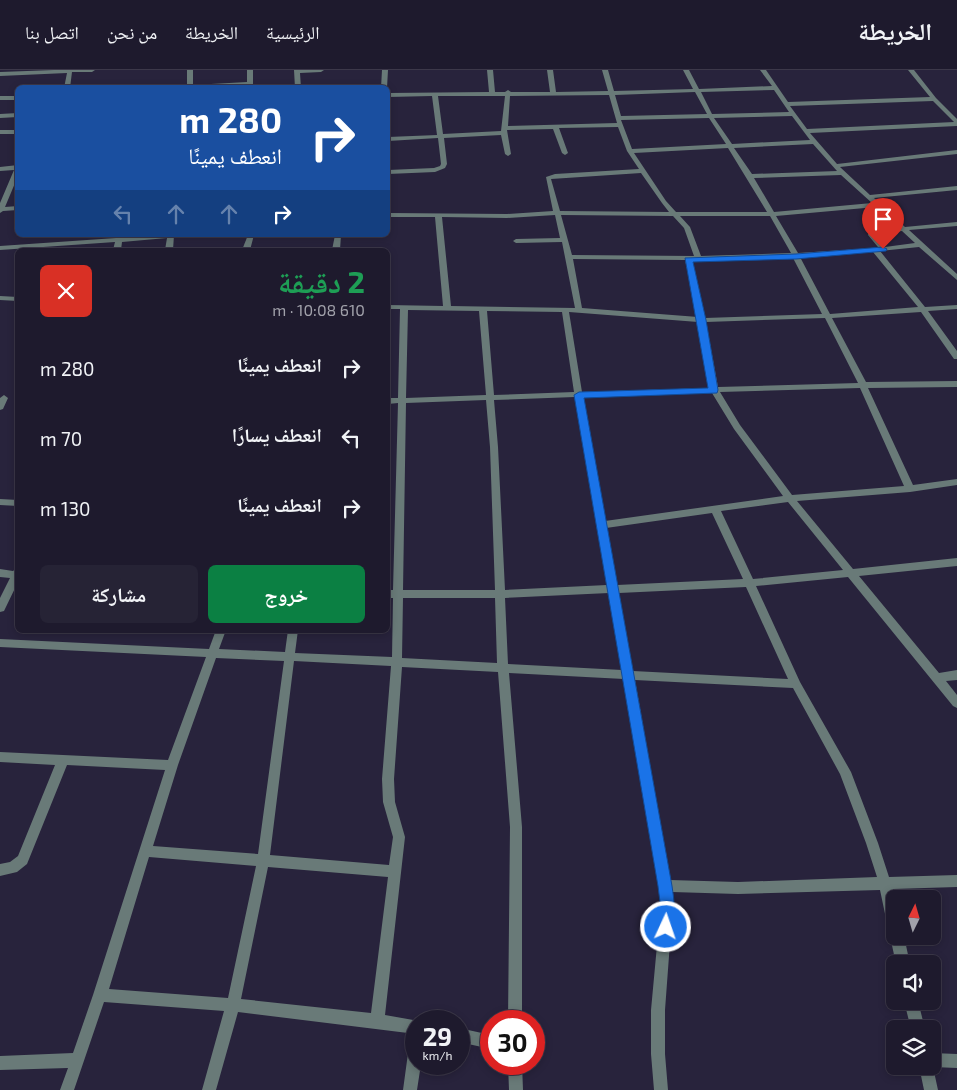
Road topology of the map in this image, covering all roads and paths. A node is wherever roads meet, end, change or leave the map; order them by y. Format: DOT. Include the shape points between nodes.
graph roads {
  1 [pos="92,70"];
  2 [pos="190,70"];
  3 [pos="250,70"];
  4 [pos="297,70"];
  5 [pos="321,70"];
  6 [pos="385,70"];
  7 [pos="490,70"];
  8 [pos="550,70"];
  9 [pos="605,70"];
  10 [pos="686,70"];
  11 [pos="763,70"];
  12 [pos="910,70"];
  13 [pos="70,71"];
  14 [pos="0,74"];
  15 [pos="68,85"];
  16 [pos="190,85"];
  17 [pos="250,85"];
  18 [pos="298,85"];
  19 [pos="384,85"];
  20 [pos="776,88"];
  21 [pos="698,91"];
  22 [pos="492,92"];
  23 [pos="508,92"];
  24 [pos="553,92"];
  25 [pos="612,92"];
  26 [pos="435,94"];
  27 [pos="390,95"];
  28 [pos="0,98"];
  29 [pos="15,98"];
  30 [pos="934,99"];
  31 [pos="786,104"];
  32 [pos="792,114"];
  33 [pos="15,115"];
  34 [pos="0,116"];
  35 [pos="711,117"];
  36 [pos="619,122"];
  37 [pos="957,123"];
  38 [pos="555,127"];
  39 [pos="505,131"];
  40 [pos="805,131"];
  41 [pos="0,132"];
  42 [pos="15,132"];
  43 [pos="440,136"];
  44 [pos="390,139"];
  45 [pos="813,142"];
  46 [pos="729,146"];
  47 [pos="630,151"];
  48 [pos="957,152"];
  49 [pos="565,153"];
  50 [pos="508,154"];
  51 [pos="835,166"];
  52 [pos="15,168"];
  53 [pos="0,169"];
  54 [pos="642,171"];
  55 [pos="390,172"];
  56 [pos="842,172"];
  57 [pos="15,173"];
  58 [pos="750,176"];
  59 [pos="957,188"];
  60 [pos="868,197"];
  61 [pos="876,205"];
  62 [pos="15,208"];
  63 [pos="0,209"];
  64 [pos="557,213"];
  65 [pos="676,213"];
  66 [pos="773,214"];
  67 [pos="390,215"];
  68 [pos="438,216"];
  69 [pos="957,224"];
  70 [pos="902,229"];
  71 [pos="145,237"];
  72 [pos="119,238"];
  73 [pos="516,240"];
  74 [pos="564,240"];
  75 [pos="60,242"];
  76 [pos="920,245"];
  77 [pos="0,248"];
  78 [pos="117,248"];
  79 [pos="879,250"];
  80 [pos="796,256"];
  81 [pos="569,257"];
  82 [pos="699,259"];
  83 [pos="688,260"];
  84 [pos="957,265"];
  85 [pos="943,266"];
  86 [pos="957,278"];
  87 [pos="0,298"];
  88 [pos="15,299"];
  89 [pos="957,306"];
  90 [pos="390,307"];
  91 [pos="404,307"];
  92 [pos="447,307"];
  93 [pos="483,308"];
  94 [pos="565,309"];
  95 [pos="923,309"];
  96 [pos="579,310"];
  97 [pos="827,316"];
  98 [pos="702,320"];
  99 [pos="957,357"];
  100 [pos="957,384"];
  101 [pos="863,385"];
  102 [pos="714,390"];
  103 [pos="579,395"];
  104 [pos="4,398"];
  105 [pos="490,398"];
  106 [pos="390,401"];
  107 [pos="402,401"];
  108 [pos="0,407"];
  109 [pos="957,482"];
  110 [pos="910,488"];
  111 [pos="790,498"];
  112 [pos="0,502"];
  113 [pos="15,503"];
  114 [pos="714,508"];
  115 [pos="602,525"];
  116 [pos="957,562"];
  117 [pos="849,571"];
  118 [pos="15,573"];
  119 [pos="0,574"];
  120 [pos="15,577"];
  121 [pos="748,583"];
  122 [pos="613,590"];
  123 [pos="393,594"];
  124 [pos="501,594"];
  125 [pos="0,608"];
  126 [pos="220,633"];
  127 [pos="293,633"];
  128 [pos="0,643"];
  129 [pos="212,653"];
  130 [pos="291,657"];
  131 [pos="397,662"];
  132 [pos="504,668"];
  133 [pos="957,675"];
  134 [pos="629,676"];
  135 [pos="937,678"];
  136 [pos="796,684"];
  137 [pos="957,703"];
  138 [pos="0,758"];
  139 [pos="63,760"];
  140 [pos="172,765"];
  141 [pos="145,851"];
  142 [pos="263,862"];
  143 [pos="0,870"];
  144 [pos="396,872"];
  145 [pos="957,880"];
  146 [pos="885,884"];
  147 [pos="665,886"];
  148 [pos="886,890"];
  149 [pos="100,994"];
  150 [pos="233,1005"];
  151 [pos="515,1010"];
  152 [pos="377,1020"];
  153 [pos="405,1025"];
  154 [pos="77,1060"];
  155 [pos="941,1060"];
  156 [pos="957,1061"];
  157 [pos="0,1063"];
  158 [pos="412,1075"];
  159 [pos="515,1075"];
  160 [pos="928,1075"];
  161 [pos="67,1090"];
  162 [pos="209,1090"];
  163 [pos="410,1090"];
  164 [pos="516,1090"];
  165 [pos="661,1090"];
  166 [pos="931,1090"];
  1 -- 13 [label="street"];
  2 -- 16 [label="street"];
  3 -- 17 [label="street"];
  4 -- 5 [label="street"];
  4 -- 18 [label="street"];
  6 -- 19 [label="street"];
  7 -- 22 [label="street"];
  8 -- 24 [label="street"];
  9 -- 25 [label="street"];
  10 -- 21 [label="street"];
  11 -- 20 [label="street"];
  12 -- 30 [label="street"];
  13 -- 14 [label="street"];
  13 -- 15 [label="street"];
  20 -- 21 [label="street"];
  20 -- 31 [label="street"];
  21 -- 25 [label="street"];
  21 -- 35 [label="street"];
  22 -- 23 [label="street"];
  22 -- 26 [label="street"];
  23 -- 24 [label="street"];
  23 -- 39 [label="street"];
  24 -- 25 [label="street"];
  25 -- 36 [label="street"];
  26 -- 27 [label="street"];
  26 -- 43 [label="street"];
  28 -- 29 [label="street"];
  30 -- 31 [label="street"];
  30 -- 37 [label="street"];
  31 -- 32 [label="street"];
  32 -- 35 [label="street"];
  32 -- 40 [label="street"];
  33 -- 34 [label="street"];
  35 -- 36 [label="street"];
  35 -- 46 [label="street"];
  36 -- 38 [label="street"];
  36 -- 47 [label="street"];
  37 -- 40 [label="street"];
  38 -- 39 [label="street"];
  38 -- 49 [label="street"];
  39 -- 43 [label="street"];
  39 -- 50 [label="street"];
  40 -- 45 [label="street"];
  41 -- 42 [label="street"];
  43 -- 44 [label="street"];
  43 -- 55 [label="street" via="444,164 440,169"];
  45 -- 46 [label="street"];
  45 -- 51 [label="street"];
  46 -- 47 [label="street"];
  46 -- 58 [label="street"];
  47 -- 54 [label="street"];
  48 -- 51 [label="street"];
  51 -- 56 [label="street"];
  52 -- 53 [label="street"];
  54 -- 64 [label="street" via="550,177 548,184"];
  54 -- 65 [label="street"];
  56 -- 58 [label="street"];
  56 -- 60 [label="street"];
  57 -- 63 [label="street"];
  58 -- 66 [label="street"];
  59 -- 60 [label="street"];
  60 -- 61 [label="street"];
  61 -- 66 [label="street"];
  61 -- 70 [label="street"];
  62 -- 63 [label="street"];
  64 -- 65 [label="street"];
  64 -- 68 [label="street"];
  64 -- 74 [label="street"];
  65 -- 66 [label="street"];
  65 -- 82 [label="street" via="687,227"];
  66 -- 80 [label="street"];
  67 -- 68 [label="street"];
  68 -- 92 [label="street"];
  69 -- 70 [label="street"];
  70 -- 76 [label="street"];
  70 -- 79 [label="street" via="871,232"];
  71 -- 72 [label="street"];
  72 -- 75 [label="street"];
  72 -- 78 [label="street"];
  73 -- 74 [label="street"];
  74 -- 81 [label="street"];
  75 -- 77 [label="street"];
  76 -- 79 [label="street"];
  76 -- 85 [label="street"];
  79 -- 80 [label="street"];
  79 -- 95 [label="street"];
  80 -- 82 [label="street"];
  80 -- 97 [label="street"];
  81 -- 83 [label="street"];
  81 -- 96 [label="street"];
  82 -- 83 [label="street"];
  83 -- 98 [label="street"];
  84 -- 85 [label="street"];
  85 -- 86 [label="street"];
  87 -- 88 [label="street"];
  89 -- 95 [label="street"];
  90 -- 91 [label="street"];
  91 -- 92 [label="street"];
  91 -- 107 [label="street"];
  92 -- 93 [label="street"];
  93 -- 94 [label="street"];
  93 -- 105 [label="street"];
  94 -- 96 [label="street"];
  94 -- 103 [label="street"];
  95 -- 97 [label="street"];
  95 -- 99 [label="street"];
  96 -- 98 [label="street"];
  97 -- 98 [label="street"];
  97 -- 101 [label="street"];
  98 -- 102 [label="street"];
  100 -- 101 [label="street"];
  101 -- 102 [label="street"];
  101 -- 110 [label="street"];
  102 -- 103 [label="street"];
  102 -- 111 [label="street" via="736,426"];
  103 -- 105 [label="street"];
  103 -- 115 [label="street"];
  104 -- 108 [label="street"];
  105 -- 107 [label="street"];
  105 -- 124 [label="street"];
  106 -- 107 [label="street"];
  107 -- 123 [label="street"];
  109 -- 110 [label="street"];
  110 -- 111 [label="street"];
  111 -- 114 [label="street"];
  111 -- 117 [label="street"];
  112 -- 113 [label="street"];
  114 -- 115 [label="street"];
  114 -- 121 [label="street"];
  115 -- 122 [label="street"];
  116 -- 117 [label="street"];
  117 -- 121 [label="street"];
  117 -- 135 [label="street"];
  118 -- 119 [label="street"];
  120 -- 125 [label="street"];
  121 -- 122 [label="street"];
  121 -- 136 [label="street"];
  122 -- 124 [label="street"];
  122 -- 134 [label="street"];
  123 -- 124 [label="street"];
  123 -- 131 [label="street"];
  124 -- 132 [label="street"];
  126 -- 129 [label="street"];
  127 -- 130 [label="street"];
  128 -- 129 [label="street"];
  129 -- 130 [label="street"];
  129 -- 140 [label="street"];
  130 -- 131 [label="street"];
  130 -- 142 [label="street"];
  131 -- 132 [label="street"];
  131 -- 144 [label="street" via="388,779 389,802 399,837"];
  132 -- 134 [label="street"];
  132 -- 151 [label="street" via="516,828"];
  133 -- 135 [label="street"];
  134 -- 136 [label="street"];
  134 -- 147 [label="street"];
  135 -- 137 [label="street"];
  136 -- 146 [label="street" via="845,772"];
  138 -- 139 [label="street"];
  139 -- 140 [label="street"];
  139 -- 143 [label="street" via="23,860 13,868"];
  140 -- 141 [label="street"];
  141 -- 142 [label="street"];
  141 -- 149 [label="street"];
  142 -- 144 [label="street"];
  142 -- 150 [label="street"];
  144 -- 152 [label="street"];
  145 -- 146 [label="street"];
  146 -- 147 [label="street" via="738,888"];
  146 -- 148 [label="street"];
  147 -- 165 [label="street" via="666,927 658,1010"];
  149 -- 150 [label="street"];
  149 -- 154 [label="street"];
  150 -- 152 [label="street"];
  150 -- 162 [label="street"];
  152 -- 153 [label="street"];
  154 -- 157 [label="street"];
  154 -- 161 [label="street"];
  155 -- 156 [label="street"];
  158 -- 163 [label="street"];
  159 -- 164 [label="street"];
  160 -- 166 [label="street"];
}
